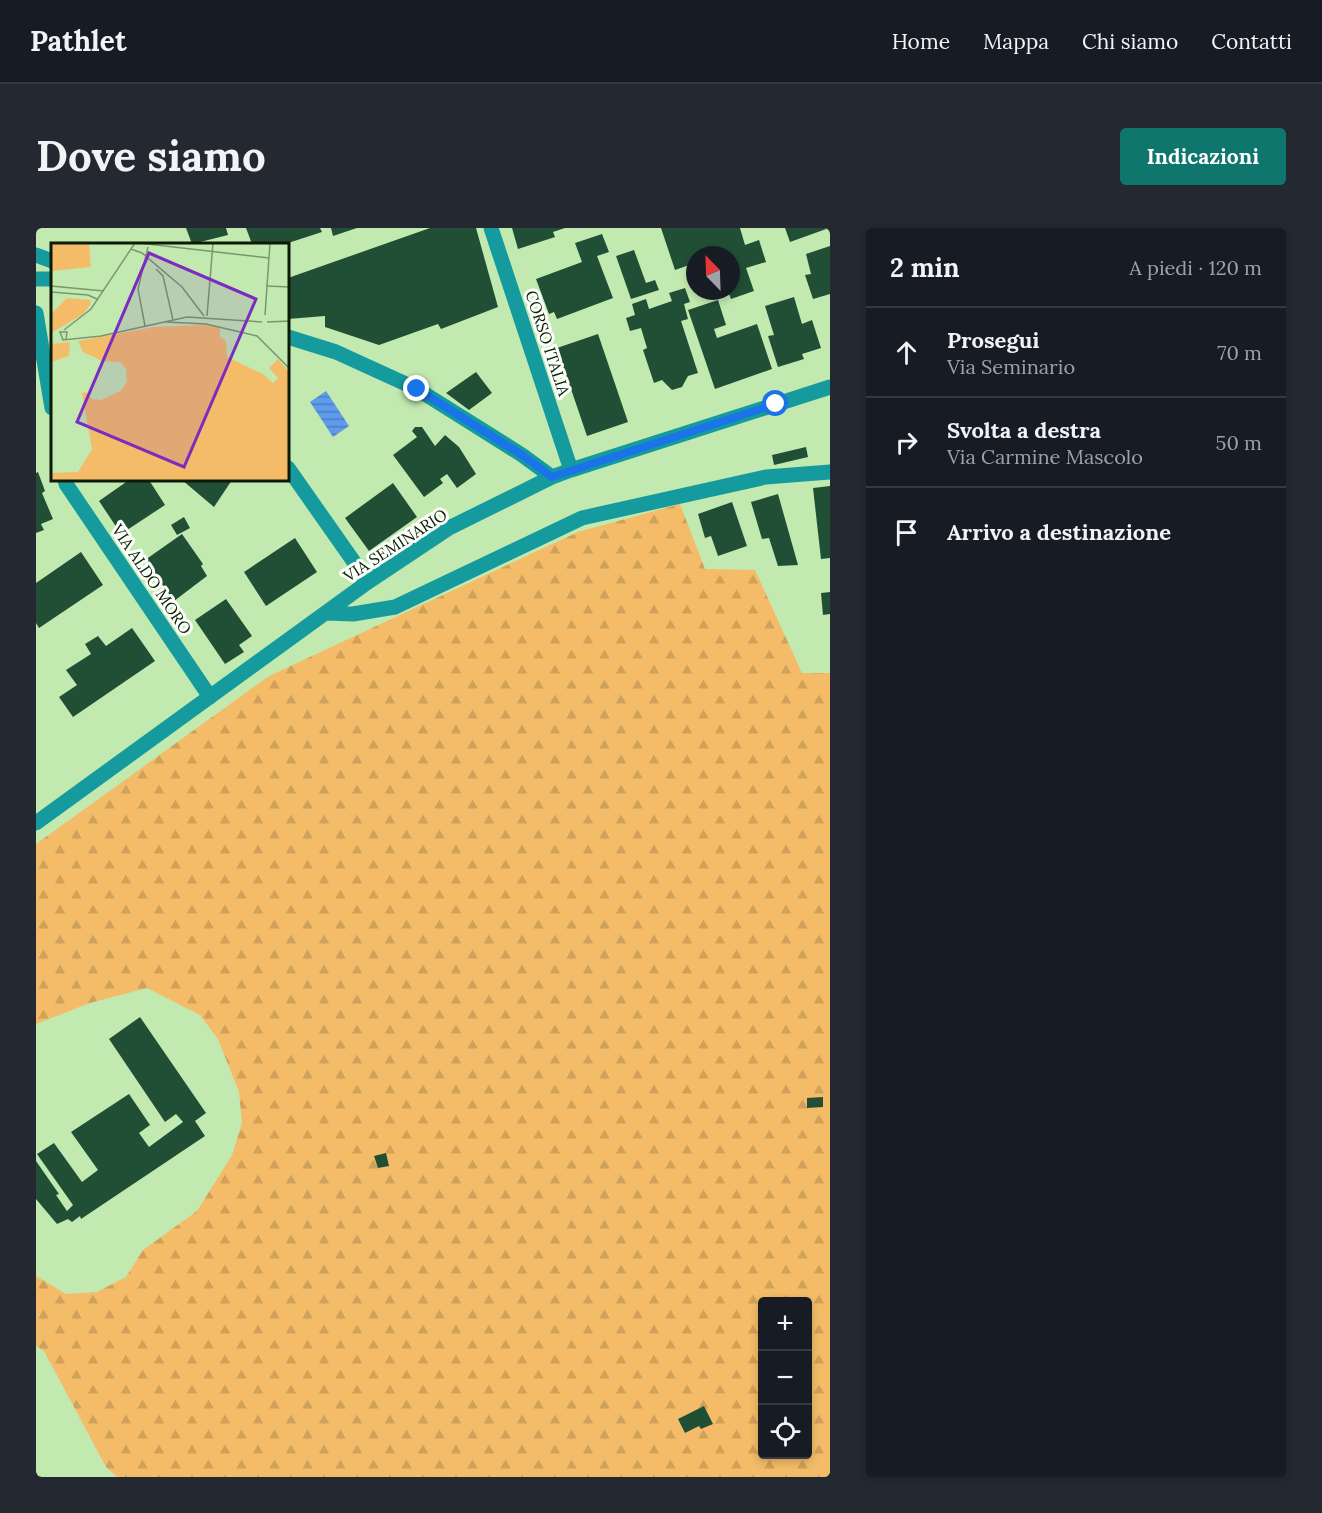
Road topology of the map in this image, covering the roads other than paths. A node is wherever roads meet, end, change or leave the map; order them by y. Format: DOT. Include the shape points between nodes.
graph roads {
  1 [pos="491,228"];
  2 [pos="36,255"];
  3 [pos="51,261"];
  4 [pos="36,313"];
  5 [pos="290,338"];
  6 [pos="827,387"];
  7 [pos="51,402"];
  8 [pos="571,470"];
  9 [pos="290,471"];
  10 [pos="830,472"];
  11 [pos="552,477"];
  12 [pos="66,482"];
  13 [pos="368,582"];
  14 [pos="327,613"];
  15 [pos="210,697"];
  16 [pos="36,823"];
  1 -- 8 [label="street, CORSO ITALIA"];
  2 -- 3 [label="street"];
  4 -- 7 [label="street"];
  5 -- 11 [label="street" via="336,352 417,389"];
  6 -- 8 [label="street, VIA SEMINARIO"];
  8 -- 11 [label="street, VIA SEMINARIO"];
  9 -- 13 [label="street"];
  10 -- 14 [label="street" via="766,477 582,518 394,607 353,614"];
  11 -- 13 [label="street, VIA SEMINARIO" via="449,528"];
  12 -- 15 [label="street, VIA ALDO MORO"];
  13 -- 14 [label="street, VIA SEMINARIO"];
  14 -- 15 [label="street, VIA SEMINARIO"];
  15 -- 16 [label="street, VIA SEMINARIO"];
}
